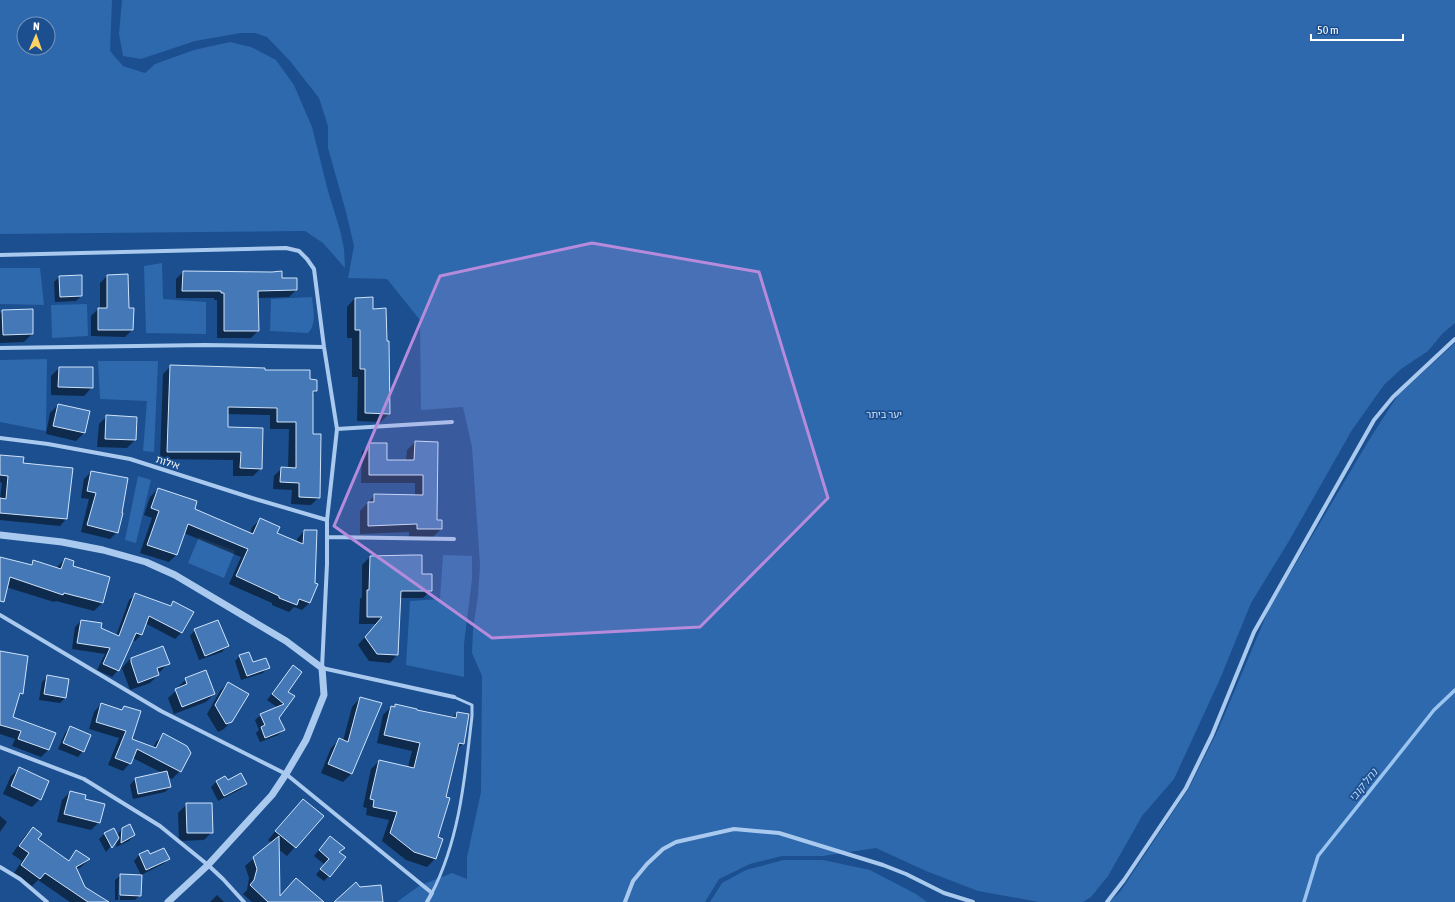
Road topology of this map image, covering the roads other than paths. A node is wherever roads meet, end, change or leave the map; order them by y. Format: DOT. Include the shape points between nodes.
graph roads {
  1 [pos="0,255"];
  2 [pos="1455,339"];
  3 [pos="324,347"];
  4 [pos="0,348"];
  5 [pos="452,422"];
  6 [pos="337,429"];
  7 [pos="0,438"];
  8 [pos="327,520"];
  9 [pos="0,535"];
  10 [pos="328,537"];
  11 [pos="454,539"];
  12 [pos="0,615"];
  13 [pos="322,668"];
  14 [pos="454,697"];
  15 [pos="0,747"];
  16 [pos="286,774"];
  17 [pos="208,865"];
  18 [pos="0,867"];
  19 [pos="432,893"];
  20 [pos="46,902"];
  21 [pos="168,902"];
  22 [pos="244,902"];
  23 [pos="426,902"];
  24 [pos="625,902"];
  25 [pos="973,902"];
  26 [pos="1107,902"];
  1 -- 3 [label="street" via="286,248 299,251 314,268"];
  2 -- 26 [label="street" via="1393,397 1374,420 1254,632 1212,735 1186,788"];
  3 -- 4 [label="street" via="205,345"];
  3 -- 6 [label="street"];
  5 -- 6 [label="street"];
  6 -- 8 [label="street"];
  7 -- 8 [label="street, אילות" via="130,459"];
  8 -- 10 [label="street"];
  9 -- 13 [label="street" via="96,548 146,562 175,575 286,641"];
  10 -- 11 [label="street"];
  10 -- 13 [label="street"];
  12 -- 16 [label="street" via="160,710"];
  13 -- 14 [label="street"];
  13 -- 16 [label="street" via="324,695 306,740"];
  14 -- 19 [label="lane" via="472,705 472,716 455,834 442,873"];
  15 -- 17 [label="street" via="84,779 160,826"];
  16 -- 17 [label="street" via="272,795"];
  16 -- 19 [label="street"];
  17 -- 21 [label="street"];
  17 -- 22 [label="street"];
  18 -- 20 [label="street" via="20,879"];
  19 -- 23 [label="street"];
  24 -- 25 [label="street" via="633,881 646,864 663,849 676,842 734,829 786,835 883,865"];
}
